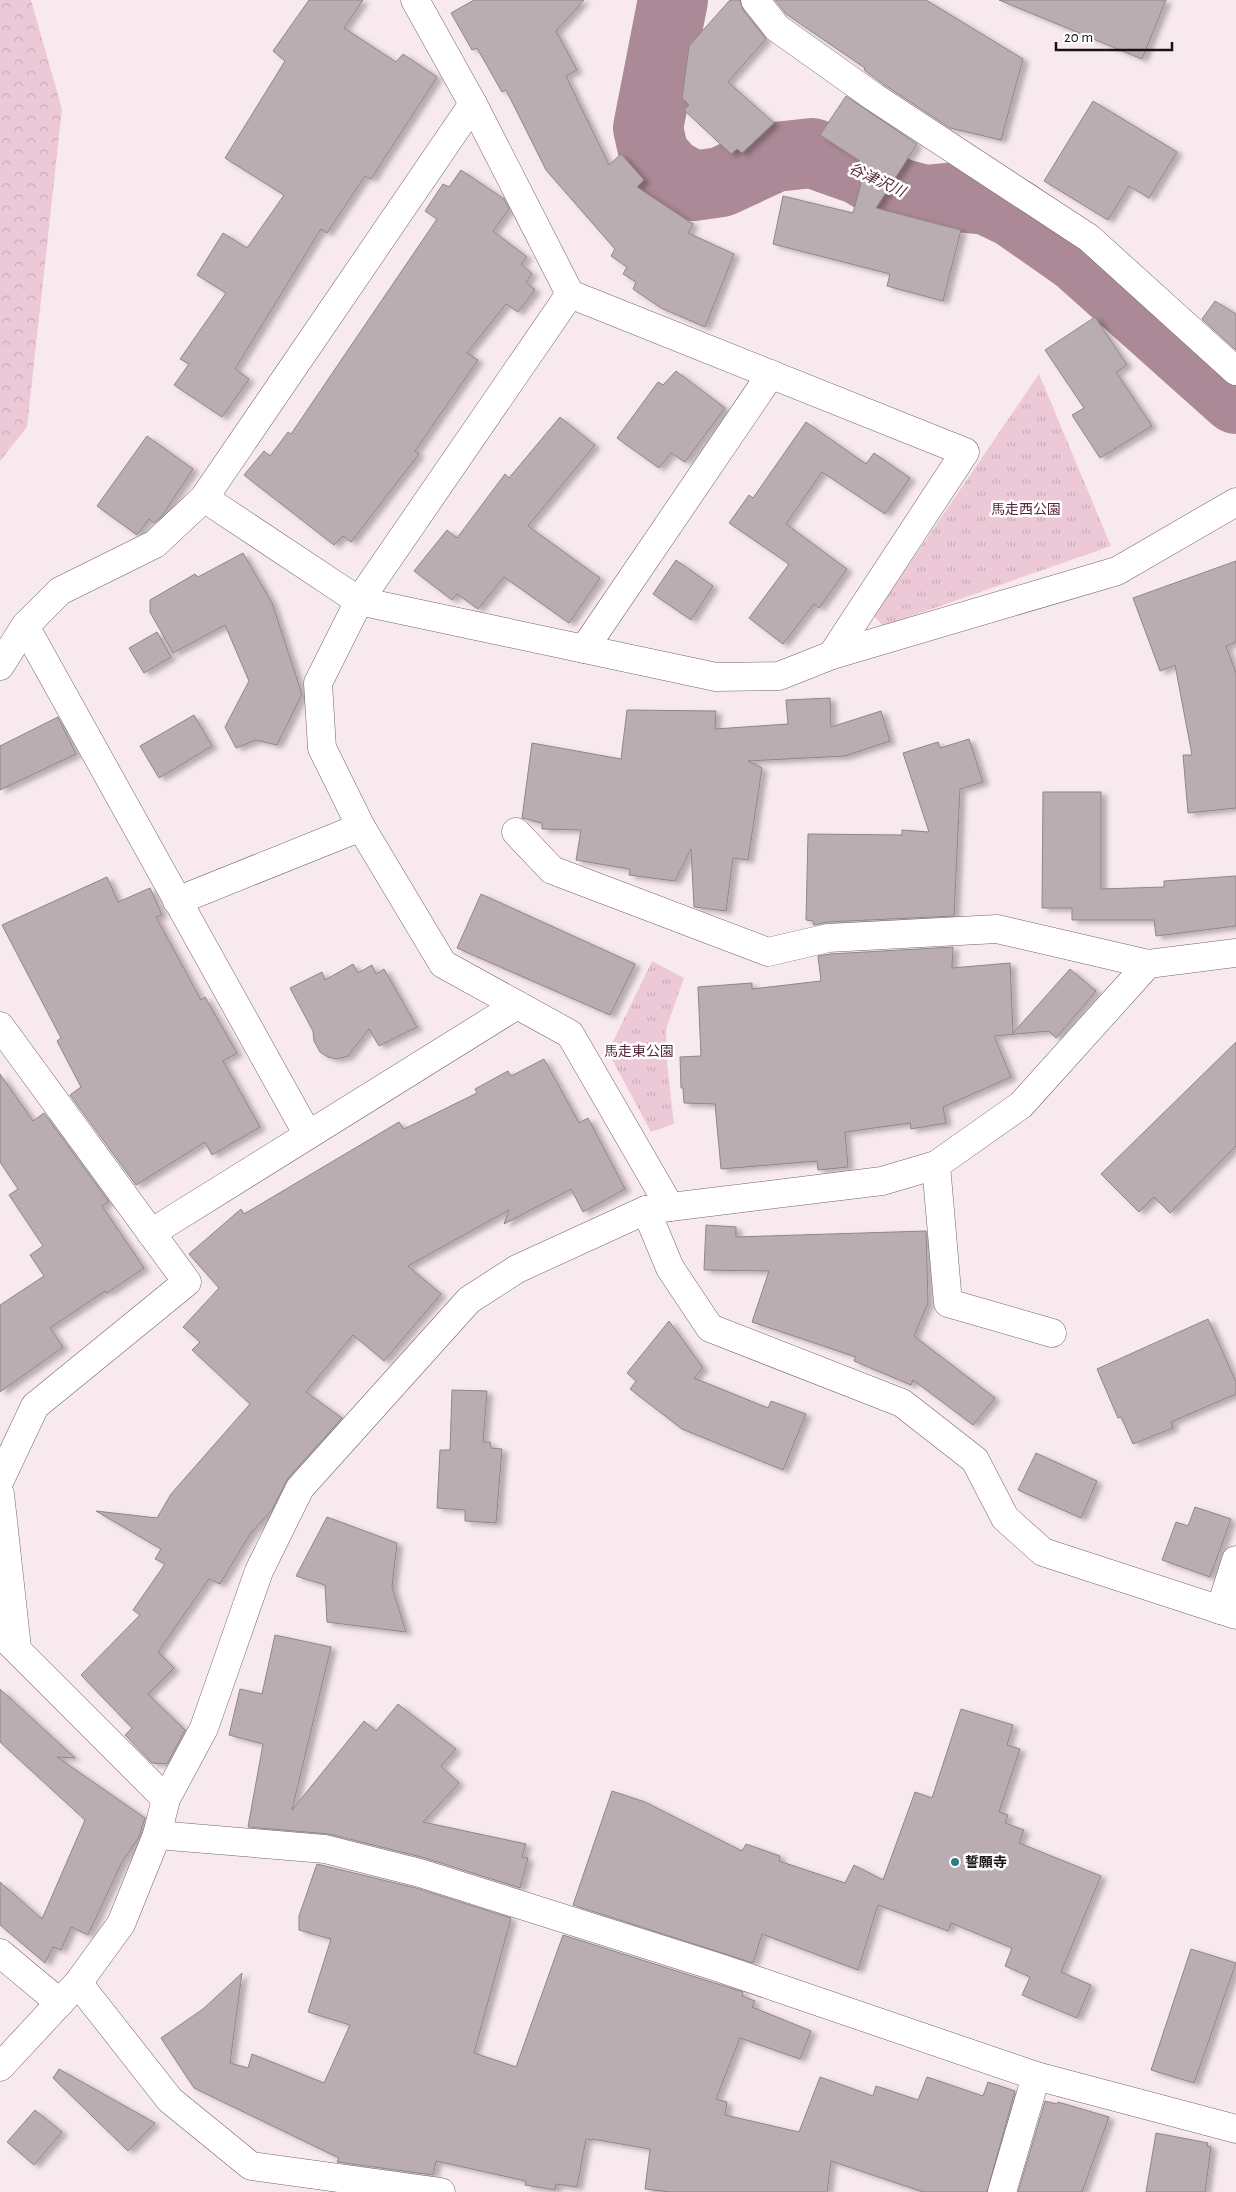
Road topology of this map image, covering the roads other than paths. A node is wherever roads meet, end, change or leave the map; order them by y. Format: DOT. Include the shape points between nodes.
graph roads {
  1 [pos="415,0"];
  2 [pos="756,0"];
  3 [pos="473,104"];
  4 [pos="570,294"];
  5 [pos="1236,371"];
  6 [pos="771,374"];
  7 [pos="204,498"];
  8 [pos="1236,502"];
  9 [pos="359,601"];
  10 [pos="25,626"];
  11 [pos="584,649"];
  12 [pos="832,655"];
  13 [pos="0,666"];
  14 [pos="361,827"];
  15 [pos="516,832"];
  16 [pos="177,901"];
  17 [pos="1236,953"];
  18 [pos="1148,964"];
  19 [pos="517,1004"];
  20 [pos="0,1026"];
  21 [pos="308,1136"];
  22 [pos="936,1165"];
  23 [pos="658,1209"];
  24 [pos="151,1233"];
  25 [pos="1052,1333"];
  26 [pos="0,1480"];
  27 [pos="0,1494"];
  28 [pos="1236,1560"];
  29 [pos="1228,1613"];
  30 [pos="8,1640"];
  31 [pos="166,1799"];
  32 [pos="157,1835"];
  33 [pos="0,1953"];
  34 [pos="78,1983"];
  35 [pos="60,2003"];
  36 [pos="0,2067"];
  37 [pos="1036,2076"];
  38 [pos="1236,2128"];
  39 [pos="437,2192"];
  40 [pos="441,2192"];
  41 [pos="1002,2192"];
  1 -- 3 [label="street"];
  2 -- 5 [label="street" via="777,28 866,91 1089,238"];
  3 -- 4 [label="street"];
  3 -- 7 [label="street"];
  4 -- 6 [label="street"];
  4 -- 9 [label="street"];
  6 -- 11 [label="street"];
  6 -- 12 [label="street" via="965,452"];
  7 -- 9 [label="street"];
  7 -- 10 [label="street" via="155,544 60,591"];
  8 -- 12 [label="street" via="1117,570"];
  9 -- 11 [label="street"];
  9 -- 14 [label="street" via="318,682 322,748"];
  10 -- 13 [label="street"];
  10 -- 16 [label="street"];
  11 -- 12 [label="street" via="716,677 779,676"];
  14 -- 16 [label="street"];
  14 -- 19 [label="street" via="443,964"];
  15 -- 18 [label="street" via="552,870 768,952 828,938 997,929"];
  16 -- 21 [label="street"];
  17 -- 18 [label="street"];
  18 -- 22 [label="street" via="1021,1105"];
  19 -- 21 [label="street"];
  19 -- 23 [label="street" via="570,1034"];
  20 -- 24 [label="street"];
  21 -- 24 [label="street"];
  22 -- 23 [label="street" via="882,1181"];
  22 -- 25 [label="street" via="948,1303"];
  23 -- 29 [label="street" via="670,1268 710,1328 902,1403 975,1460 1005,1518 1043,1552"];
  23 -- 31 [label="street" via="517,1269 469,1300 300,1488 259,1571 204,1728"];
  24 -- 26 [label="street" via="187,1282 35,1406"];
  27 -- 30 [label="street"];
  28 -- 29 [label="street"];
  30 -- 31 [label="street"];
  31 -- 32 [label="street"];
  32 -- 34 [label="street" via="121,1924"];
  32 -- 37 [label="street" via="325,1850 420,1873 717,1967"];
  33 -- 35 [label="street"];
  34 -- 35 [label="street"];
  34 -- 39 [label="street" via="170,2100 251,2166"];
  35 -- 36 [label="street"];
  37 -- 38 [label="street"];
  37 -- 41 [label="street"];
  39 -- 40 [label="street"];
}
